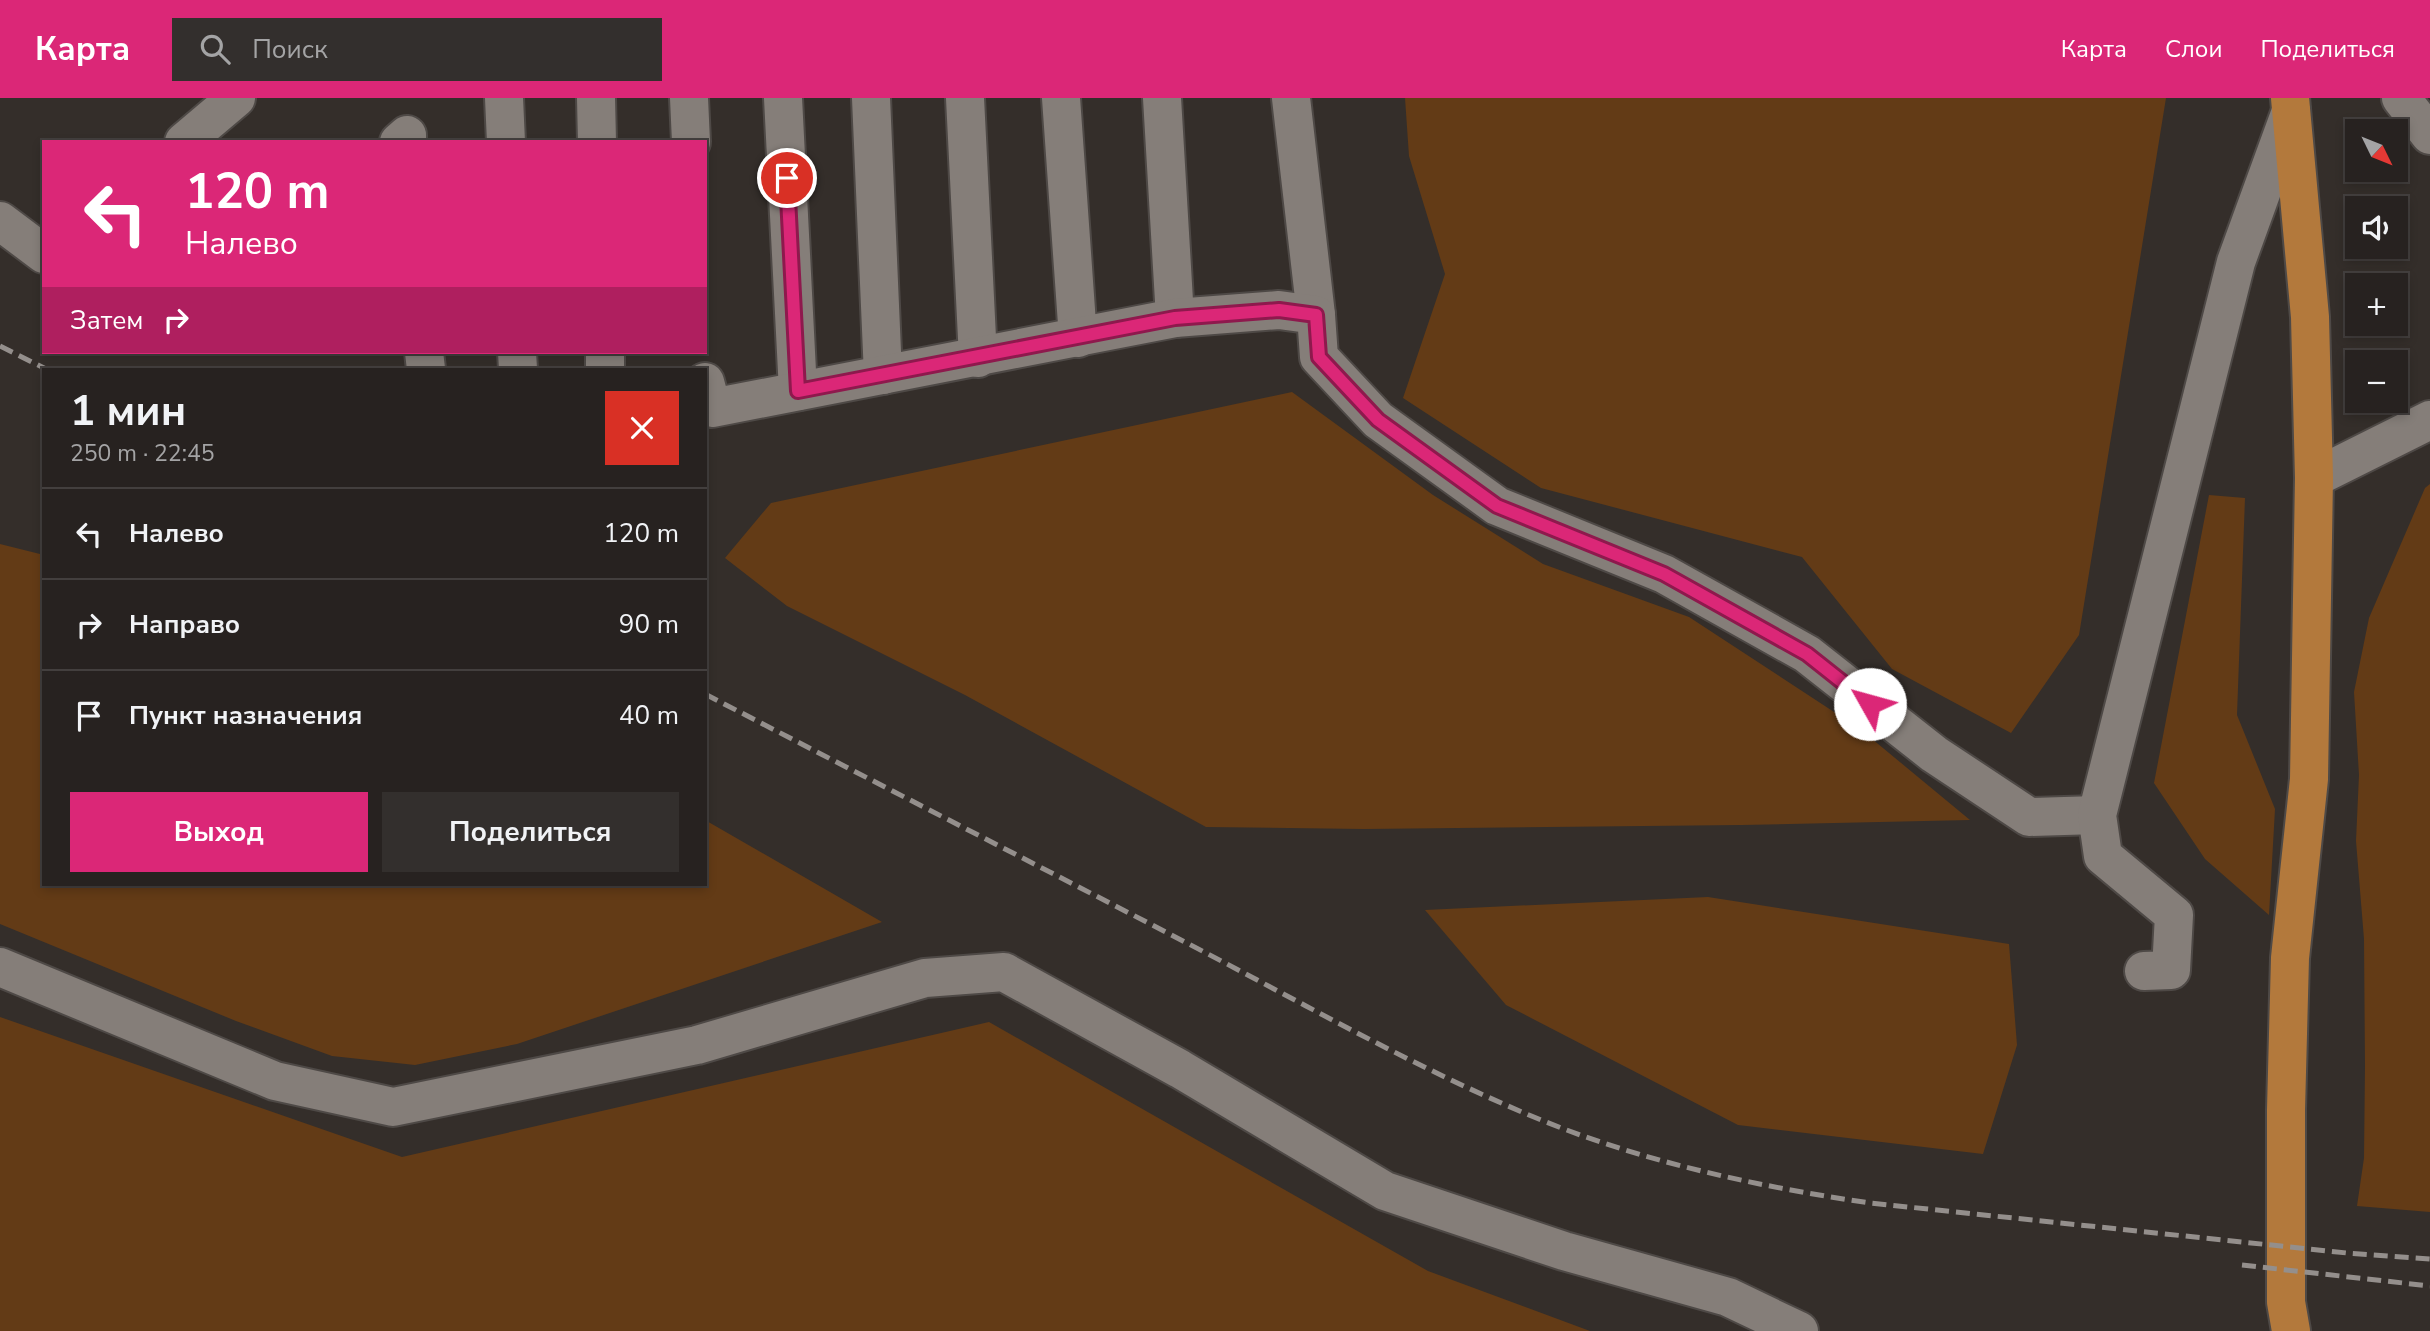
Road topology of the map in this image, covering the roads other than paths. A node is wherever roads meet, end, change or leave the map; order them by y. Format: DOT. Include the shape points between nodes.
graph roads {
  1 [pos="236,98"];
  2 [pos="504,98"];
  3 [pos="596,98"];
  4 [pos="689,98"];
  5 [pos="783,98"];
  6 [pos="871,98"];
  7 [pos="965,98"];
  8 [pos="1061,98"];
  9 [pos="1162,98"];
  10 [pos="1291,98"];
  11 [pos="2401,98"];
  12 [pos="2290,105"];
  13 [pos="2430,135"];
  14 [pos="186,140"];
  15 [pos="506,140"];
  16 [pos="597,140"];
  17 [pos="691,140"];
  18 [pos="0,221"];
  19 [pos="42,252"];
  20 [pos="1316,315"];
  21 [pos="1175,318"];
  22 [pos="1078,338"];
  23 [pos="978,358"];
  24 [pos="883,375"];
  25 [pos="707,389"];
  26 [pos="798,391"];
  27 [pos="2430,420"];
  28 [pos="2314,478"];
  29 [pos="2097,815"];
  30 [pos="0,967"];
  31 [pos="2144,971"];
  32 [pos="1799,1331"];
  33 [pos="2291,1331"];
  1 -- 14 [label="street"];
  2 -- 15 [label="street"];
  3 -- 16 [label="street"];
  4 -- 17 [label="street"];
  5 -- 26 [label="street"];
  6 -- 24 [label="street"];
  7 -- 23 [label="street"];
  8 -- 22 [label="street"];
  9 -- 21 [label="street"];
  10 -- 20 [label="street"];
  11 -- 13 [label="street"];
  12 -- 28 [label="main road" via="2310,317"];
  12 -- 29 [label="street" via="2236,262"];
  18 -- 19 [label="street"];
  20 -- 21 [label="street" via="1279,310"];
  20 -- 29 [label="street" via="1319,357 1378,420 1497,506 1664,574 1807,654 1934,754 2028,817"];
  21 -- 22 [label="street"];
  22 -- 23 [label="street"];
  23 -- 24 [label="street"];
  24 -- 26 [label="street"];
  25 -- 26 [label="street" via="712,408"];
  27 -- 28 [label="street"];
  28 -- 33 [label="main road" via="2309,779 2290,958 2288,1023 2286,1302"];
  29 -- 31 [label="street" via="2103,856 2174,915 2171,970"];
  30 -- 32 [label="street" via="275,1081 393,1107 697,1045 925,978 1003,972 1180,1069 1385,1191 1563,1251 1728,1297"];
}
